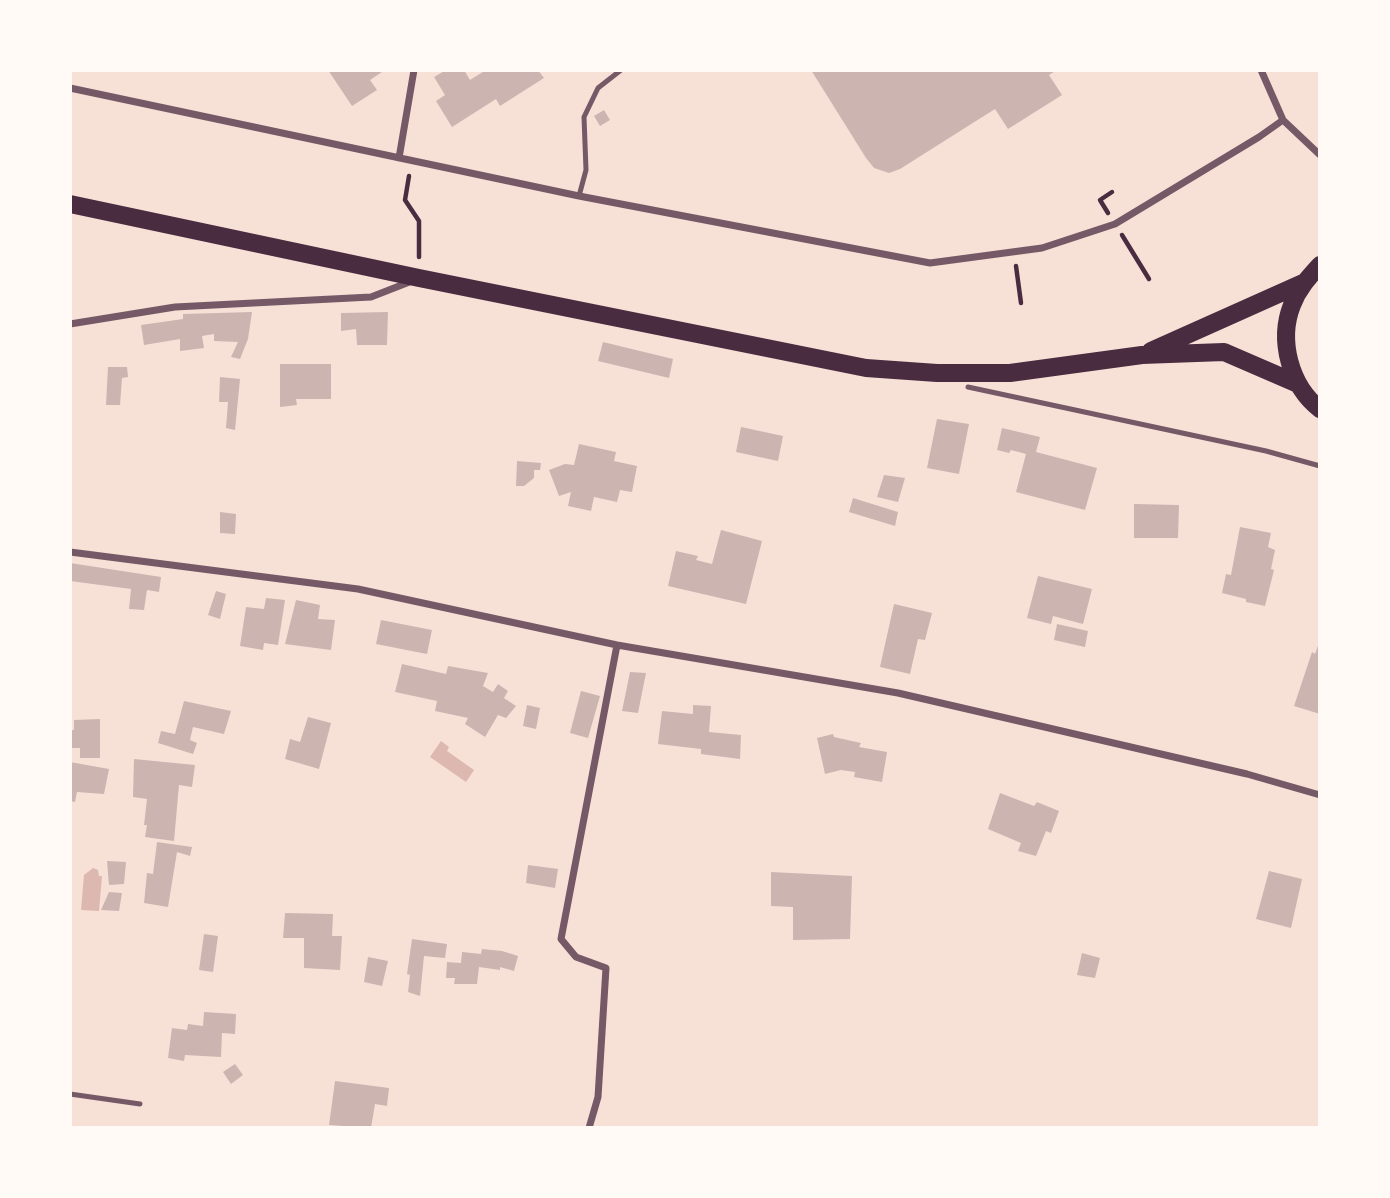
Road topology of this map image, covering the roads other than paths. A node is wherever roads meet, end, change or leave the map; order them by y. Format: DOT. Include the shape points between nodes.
graph roads {
  1 [pos="414,70"];
  2 [pos="621,70"];
  3 [pos="1261,70"];
  4 [pos="70,88"];
  5 [pos="1283,120"];
  6 [pos="1320,155"];
  7 [pos="399,158"];
  8 [pos="579,196"];
  9 [pos="70,204"];
  10 [pos="1320,265"];
  11 [pos="419,278"];
  12 [pos="1303,283"];
  13 [pos="70,324"];
  14 [pos="1142,355"];
  15 [pos="1298,384"];
  16 [pos="968,387"];
  17 [pos="1320,409"];
  18 [pos="1320,466"];
  19 [pos="70,552"];
  20 [pos="617,645"];
  21 [pos="1320,795"];
  22 [pos="70,1094"];
  23 [pos="139,1104"];
  24 [pos="589,1128"];
  1 -- 7 [label="street"];
  2 -- 8 [label="lane" via="598,88 584,117 586,170"];
  3 -- 5 [label="street"];
  4 -- 7 [label="street"];
  5 -- 6 [label="street"];
  5 -- 8 [label="street" via="1115,224 1042,248 930,263"];
  7 -- 8 [label="street"];
  9 -- 11 [label="main road"];
  10 -- 12 [label="main road"];
  11 -- 13 [label="street" via="371,297 175,307"];
  11 -- 14 [label="main road" via="866,368 1010,373"];
  12 -- 14 [label="main road"];
  12 -- 15 [label="main road" via="1291,307 1286,333 1288,359"];
  14 -- 15 [label="main road" via="1224,352"];
  15 -- 17 [label="main road"];
  16 -- 18 [label="lane"];
  19 -- 20 [label="street" via="358,589"];
  20 -- 21 [label="street" via="898,693"];
  20 -- 24 [label="street" via="561,939 576,957 606,968 598,1097"];
  22 -- 23 [label="lane"];
}
